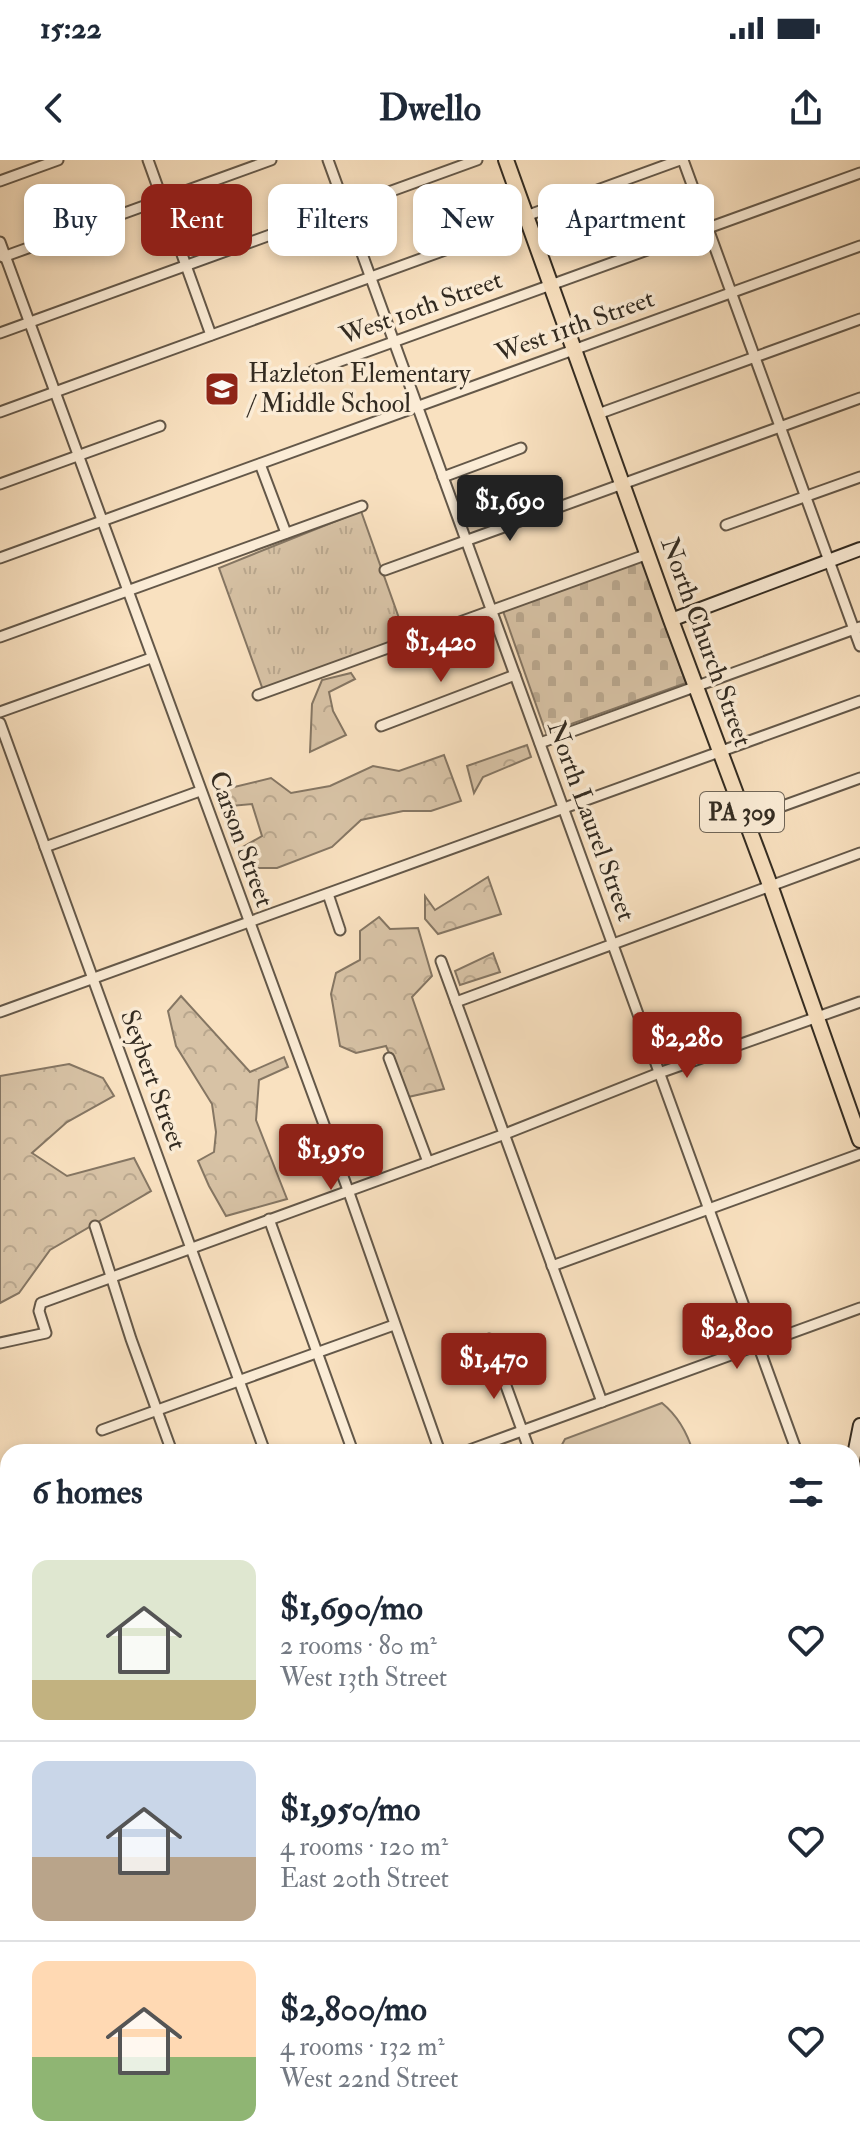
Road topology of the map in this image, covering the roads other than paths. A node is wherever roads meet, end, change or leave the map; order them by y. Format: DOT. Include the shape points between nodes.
graph roads {
  1 [pos="58,160"];
  2 [pos="148,160"];
  3 [pos="271,160"];
  4 [pos="328,160"];
  5 [pos="477,160"];
  6 [pos="506,160"];
  7 [pos="682,160"];
  8 [pos="860,173"];
  9 [pos="0,181"];
  10 [pos="157,184"];
  11 [pos="204,184"];
  12 [pos="336,184"];
  13 [pos="691,184"];
  14 [pos="397,189"];
  15 [pos="141,207"];
  16 [pos="526,216"];
  17 [pos="714,226"];
  18 [pos="268,236"];
  19 [pos="0,242"];
  20 [pos="714,244"];
  21 [pos="860,246"];
  22 [pos="183,256"];
  23 [pos="362,256"];
  24 [pos="429,256"];
  25 [pos="630,256"];
  26 [pos="3,257"];
  27 [pos="186,265"];
  28 [pos="370,278"];
  29 [pos="551,284"];
  30 [pos="732,293"];
  31 [pos="860,319"];
  32 [pos="29,322"];
  33 [pos="0,333"];
  34 [pos="211,335"];
  35 [pos="393,342"];
  36 [pos="574,350"];
  37 [pos="755,357"];
  38 [pos="313,371"];
  39 [pos="55,392"];
  40 [pos="860,398"];
  41 [pos="417,407"];
  42 [pos="0,412"];
  43 [pos="598,414"];
  44 [pos="160,426"];
  45 [pos="781,427"];
  46 [pos="521,448"];
  47 [pos="78,456"];
  48 [pos="260,464"];
  49 [pos="443,477"];
  50 [pos="860,477"];
  51 [pos="0,484"];
  52 [pos="623,484"];
  53 [pos="806,496"];
  54 [pos="362,506"];
  55 [pos="102,521"];
  56 [pos="726,525"];
  57 [pos="286,533"];
  58 [pos="466,541"];
  59 [pos="860,549"];
  60 [pos="648,554"];
  61 [pos="0,558"];
  62 [pos="831,560"];
  63 [pos="385,570"];
  64 [pos="127,591"];
  65 [pos="491,611"];
  66 [pos="671,620"];
  67 [pos="857,628"];
  68 [pos="0,637"];
  69 [pos="860,646"];
  70 [pos="151,658"];
  71 [pos="515,675"];
  72 [pos="696,687"];
  73 [pos="258,695"];
  74 [pos="860,701"];
  75 [pos="0,712"];
  76 [pos="0,723"];
  77 [pos="381,726"];
  78 [pos="540,743"];
  79 [pos="720,752"];
  80 [pos="860,778"];
  81 [pos="200,791"];
  82 [pos="563,809"];
  83 [pos="744,820"];
  84 [pos="45,847"];
  85 [pos="860,853"];
  86 [pos="770,885"];
  87 [pos="328,894"];
  88 [pos="248,923"];
  89 [pos="340,930"];
  90 [pos="612,943"];
  91 [pos="441,961"];
  92 [pos="93,979"];
  93 [pos="456,1002"];
  94 [pos="860,1002"];
  95 [pos="0,1012"];
  96 [pos="815,1016"];
  97 [pos="389,1058"];
  98 [pos="659,1073"];
  99 [pos="505,1134"];
  100 [pos="860,1140"];
  101 [pos="860,1154"];
  102 [pos="428,1162"];
  103 [pos="348,1190"];
  104 [pos="709,1209"];
  105 [pos="269,1219"];
  106 [pos="95,1226"];
  107 [pos="191,1248"];
  108 [pos="552,1266"];
  109 [pos="113,1277"];
  110 [pos="860,1308"];
  111 [pos="394,1325"];
  112 [pos="489,1339"];
  113 [pos="0,1343"];
  114 [pos="759,1346"];
  115 [pos="317,1352"];
  116 [pos="239,1381"];
  117 [pos="602,1402"];
  118 [pos="157,1410"];
  119 [pos="102,1430"];
  120 [pos="522,1431"];
  121 [pos="169,1444"];
  122 [pos="262,1444"];
  123 [pos="350,1444"];
  124 [pos="437,1444"];
  125 [pos="486,1444"];
  126 [pos="527,1444"];
  127 [pos="794,1444"];
  1 -- 9 [label="street"];
  2 -- 10 [label="street"];
  3 -- 11 [label="street"];
  4 -- 12 [label="street, North Laurel Street"];
  5 -- 14 [label="street"];
  6 -- 16 [label="main road, North Church Street / PA 309"];
  7 -- 13 [label="street"];
  7 -- 16 [label="street"];
  8 -- 17 [label="street, West 10th Street"];
  15 -- 26 [label="street"];
  16 -- 29 [label="main road, North Church Street / PA 309"];
  18 -- 27 [label="street"];
  19 -- 26 [label="street, Carson Street"];
  20 -- 30 [label="street"];
  21 -- 30 [label="street, West 11th Street"];
  22 -- 27 [label="street"];
  23 -- 28 [label="street, North Laurel Street"];
  24 -- 28 [label="street"];
  25 -- 29 [label="street, West 10th Street"];
  26 -- 32 [label="street, Carson Street"];
  27 -- 32 [label="street"];
  27 -- 34 [label="street"];
  28 -- 34 [label="street"];
  28 -- 35 [label="street, North Laurel Street"];
  29 -- 35 [label="street, West 10th Street"];
  29 -- 36 [label="main road, North Church Street / PA 309"];
  30 -- 36 [label="street, West 11th Street"];
  30 -- 37 [label="street"];
  31 -- 37 [label="street"];
  32 -- 33 [label="street"];
  32 -- 39 [label="street, Carson Street"];
  34 -- 39 [label="street"];
  35 -- 38 [label="street, West 10th Street"];
  35 -- 41 [label="street, North Laurel Street"];
  36 -- 41 [label="street, West 11th Street"];
  36 -- 43 [label="main road, North Church Street / PA 309"];
  37 -- 43 [label="street"];
  37 -- 45 [label="street"];
  39 -- 42 [label="street"];
  39 -- 47 [label="street, Carson Street"];
  40 -- 45 [label="street"];
  41 -- 48 [label="street, West 11th Street"];
  41 -- 49 [label="street, North Laurel Street"];
  43 -- 52 [label="main road, North Church Street / PA 309"];
  44 -- 47 [label="street"];
  45 -- 52 [label="street"];
  45 -- 53 [label="street"];
  46 -- 49 [label="street"];
  47 -- 51 [label="street"];
  47 -- 55 [label="street, Carson Street"];
  48 -- 55 [label="street, West 11th Street"];
  48 -- 57 [label="street"];
  49 -- 58 [label="street, North Laurel Street"];
  50 -- 53 [label="street"];
  52 -- 58 [label="street"];
  52 -- 60 [label="main road, North Church Street / PA 309"];
  53 -- 56 [label="street"];
  53 -- 62 [label="street"];
  54 -- 57 [label="street"];
  55 -- 61 [label="street, West 11th Street"];
  55 -- 64 [label="street, Carson Street"];
  57 -- 64 [label="street"];
  58 -- 63 [label="street"];
  58 -- 65 [label="street, North Laurel Street"];
  59 -- 62 [label="main road"];
  60 -- 65 [label="street"];
  60 -- 66 [label="main road, North Church Street / PA 309"];
  62 -- 66 [label="main road"];
  62 -- 67 [label="street"];
  64 -- 68 [label="street"];
  64 -- 70 [label="street, Carson Street"];
  65 -- 71 [label="street, North Laurel Street"];
  65 -- 73 [label="street"];
  66 -- 72 [label="main road, North Church Street / PA 309"];
  67 -- 69 [label="street"];
  67 -- 72 [label="street"];
  70 -- 75 [label="street"];
  70 -- 81 [label="street, Carson Street"];
  71 -- 77 [label="street"];
  71 -- 78 [label="street, North Laurel Street"];
  72 -- 78 [label="street"];
  72 -- 79 [label="main road, North Church Street / PA 309"];
  74 -- 79 [label="street"];
  76 -- 84 [label="street, Seybert Street"];
  78 -- 82 [label="street, North Laurel Street"];
  79 -- 82 [label="street"];
  79 -- 83 [label="main road, North Church Street / PA 309"];
  80 -- 83 [label="street"];
  81 -- 84 [label="street"];
  81 -- 88 [label="street, Carson Street"];
  82 -- 87 [label="street"];
  82 -- 90 [label="street, North Laurel Street"];
  83 -- 86 [label="main road, North Church Street / PA 309"];
  84 -- 92 [label="street, Seybert Street"];
  85 -- 86 [label="street"];
  86 -- 90 [label="street"];
  86 -- 96 [label="main road, North Church Street / PA 309"];
  87 -- 88 [label="street"];
  87 -- 89 [label="street"];
  88 -- 92 [label="street"];
  88 -- 103 [label="street, Carson Street"];
  90 -- 93 [label="street"];
  90 -- 98 [label="street, North Laurel Street"];
  91 -- 93 [label="street"];
  92 -- 95 [label="street"];
  92 -- 107 [label="street, Seybert Street"];
  93 -- 99 [label="street"];
  94 -- 96 [label="street"];
  96 -- 98 [label="street"];
  96 -- 100 [label="main road, North Church Street / PA 309"];
  97 -- 102 [label="street"];
  98 -- 99 [label="street"];
  98 -- 104 [label="street, North Laurel Street"];
  99 -- 102 [label="street"];
  99 -- 108 [label="street"];
  101 -- 104 [label="street"];
  102 -- 103 [label="street"];
  103 -- 105 [label="street"];
  103 -- 111 [label="street, Carson Street"];
  104 -- 108 [label="street"];
  104 -- 114 [label="street, North Laurel Street"];
  105 -- 107 [label="street"];
  105 -- 115 [label="street"];
  106 -- 109 [label="street"];
  107 -- 109 [label="street"];
  107 -- 116 [label="street, Seybert Street"];
  108 -- 117 [label="street"];
  109 -- 113 [label="street" via="41,1303 46,1333"];
  109 -- 118 [label="street"];
  110 -- 114 [label="street"];
  111 -- 115 [label="street"];
  111 -- 124 [label="street, Carson Street"];
  112 -- 120 [label="street"];
  114 -- 117 [label="street"];
  114 -- 127 [label="street, North Laurel Street"];
  115 -- 116 [label="street"];
  115 -- 123 [label="street"];
  116 -- 118 [label="street"];
  116 -- 122 [label="street, Seybert Street"];
  117 -- 120 [label="street"];
  118 -- 119 [label="street"];
  118 -- 121 [label="street"];
  120 -- 125 [label="street"];
  120 -- 126 [label="street"];
}
